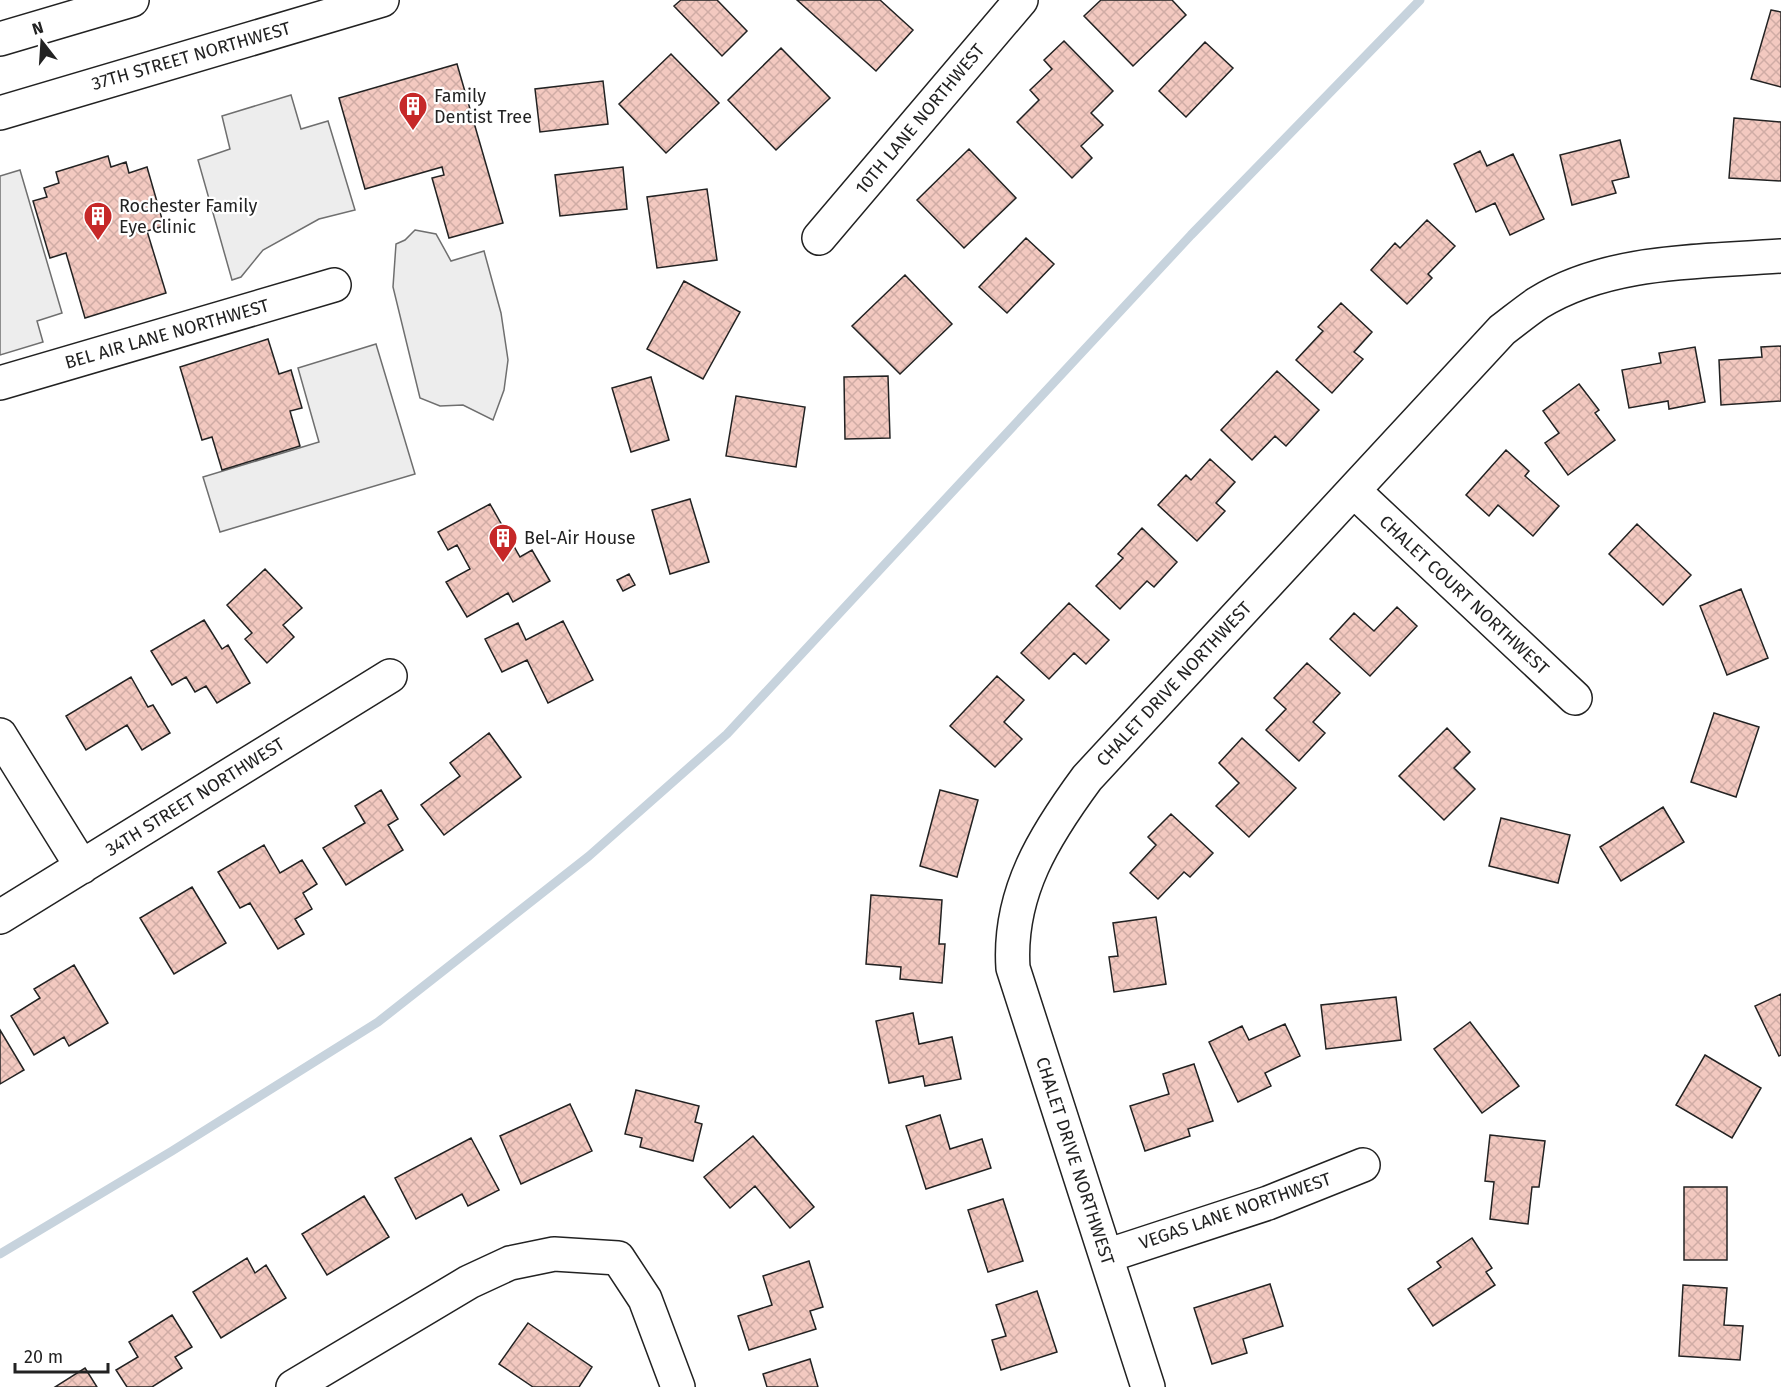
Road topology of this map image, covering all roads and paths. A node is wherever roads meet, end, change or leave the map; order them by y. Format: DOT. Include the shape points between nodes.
graph roads {
  1 [pos="132,0"];
  2 [pos="382,0"];
  3 [pos="1021,0"];
  4 [pos="0,39"];
  5 [pos="0,113"];
  6 [pos="819,238"];
  7 [pos="1781,256"];
  8 [pos="334,285"];
  9 [pos="0,383"];
  10 [pos="1354,491"];
  11 [pos="390,676"];
  12 [pos="1575,698"];
  13 [pos="0,735"];
  14 [pos="82,867"];
  15 [pos="0,917"];
  16 [pos="1363,1165"];
  17 [pos="1106,1256"];
  18 [pos="293,1387"];
  19 [pos="678,1387"];
  20 [pos="1148,1387"];
  1 -- 4 [label="street"];
  2 -- 5 [label="street, 37TH STREET NORTHWEST"];
  3 -- 6 [label="street, 10TH LANE NORTHWEST"];
  7 -- 10 [label="street, CHALET DRIVE NORTHWEST" via="1618,272 1539,302 1502,330"];
  8 -- 9 [label="street, BEL AIR LANE NORTHWEST"];
  10 -- 12 [label="street, CHALET COURT NORTHWEST"];
  10 -- 17 [label="street, CHALET DRIVE NORTHWEST" via="1088,777 1045,840 1028,873 1011,939 1013,968"];
  11 -- 14 [label="street, 34TH STREET NORTHWEST"];
  13 -- 14 [label="street"];
  14 -- 15 [label="street, 34TH STREET NORTHWEST"];
  16 -- 17 [label="street, VEGAS LANE NORTHWEST" via="1268,1203"];
  17 -- 20 [label="street, CHALET DRIVE NORTHWEST"];
  18 -- 19 [label="street" via="469,1282 510,1263 554,1254 618,1258 645,1299"];
}
